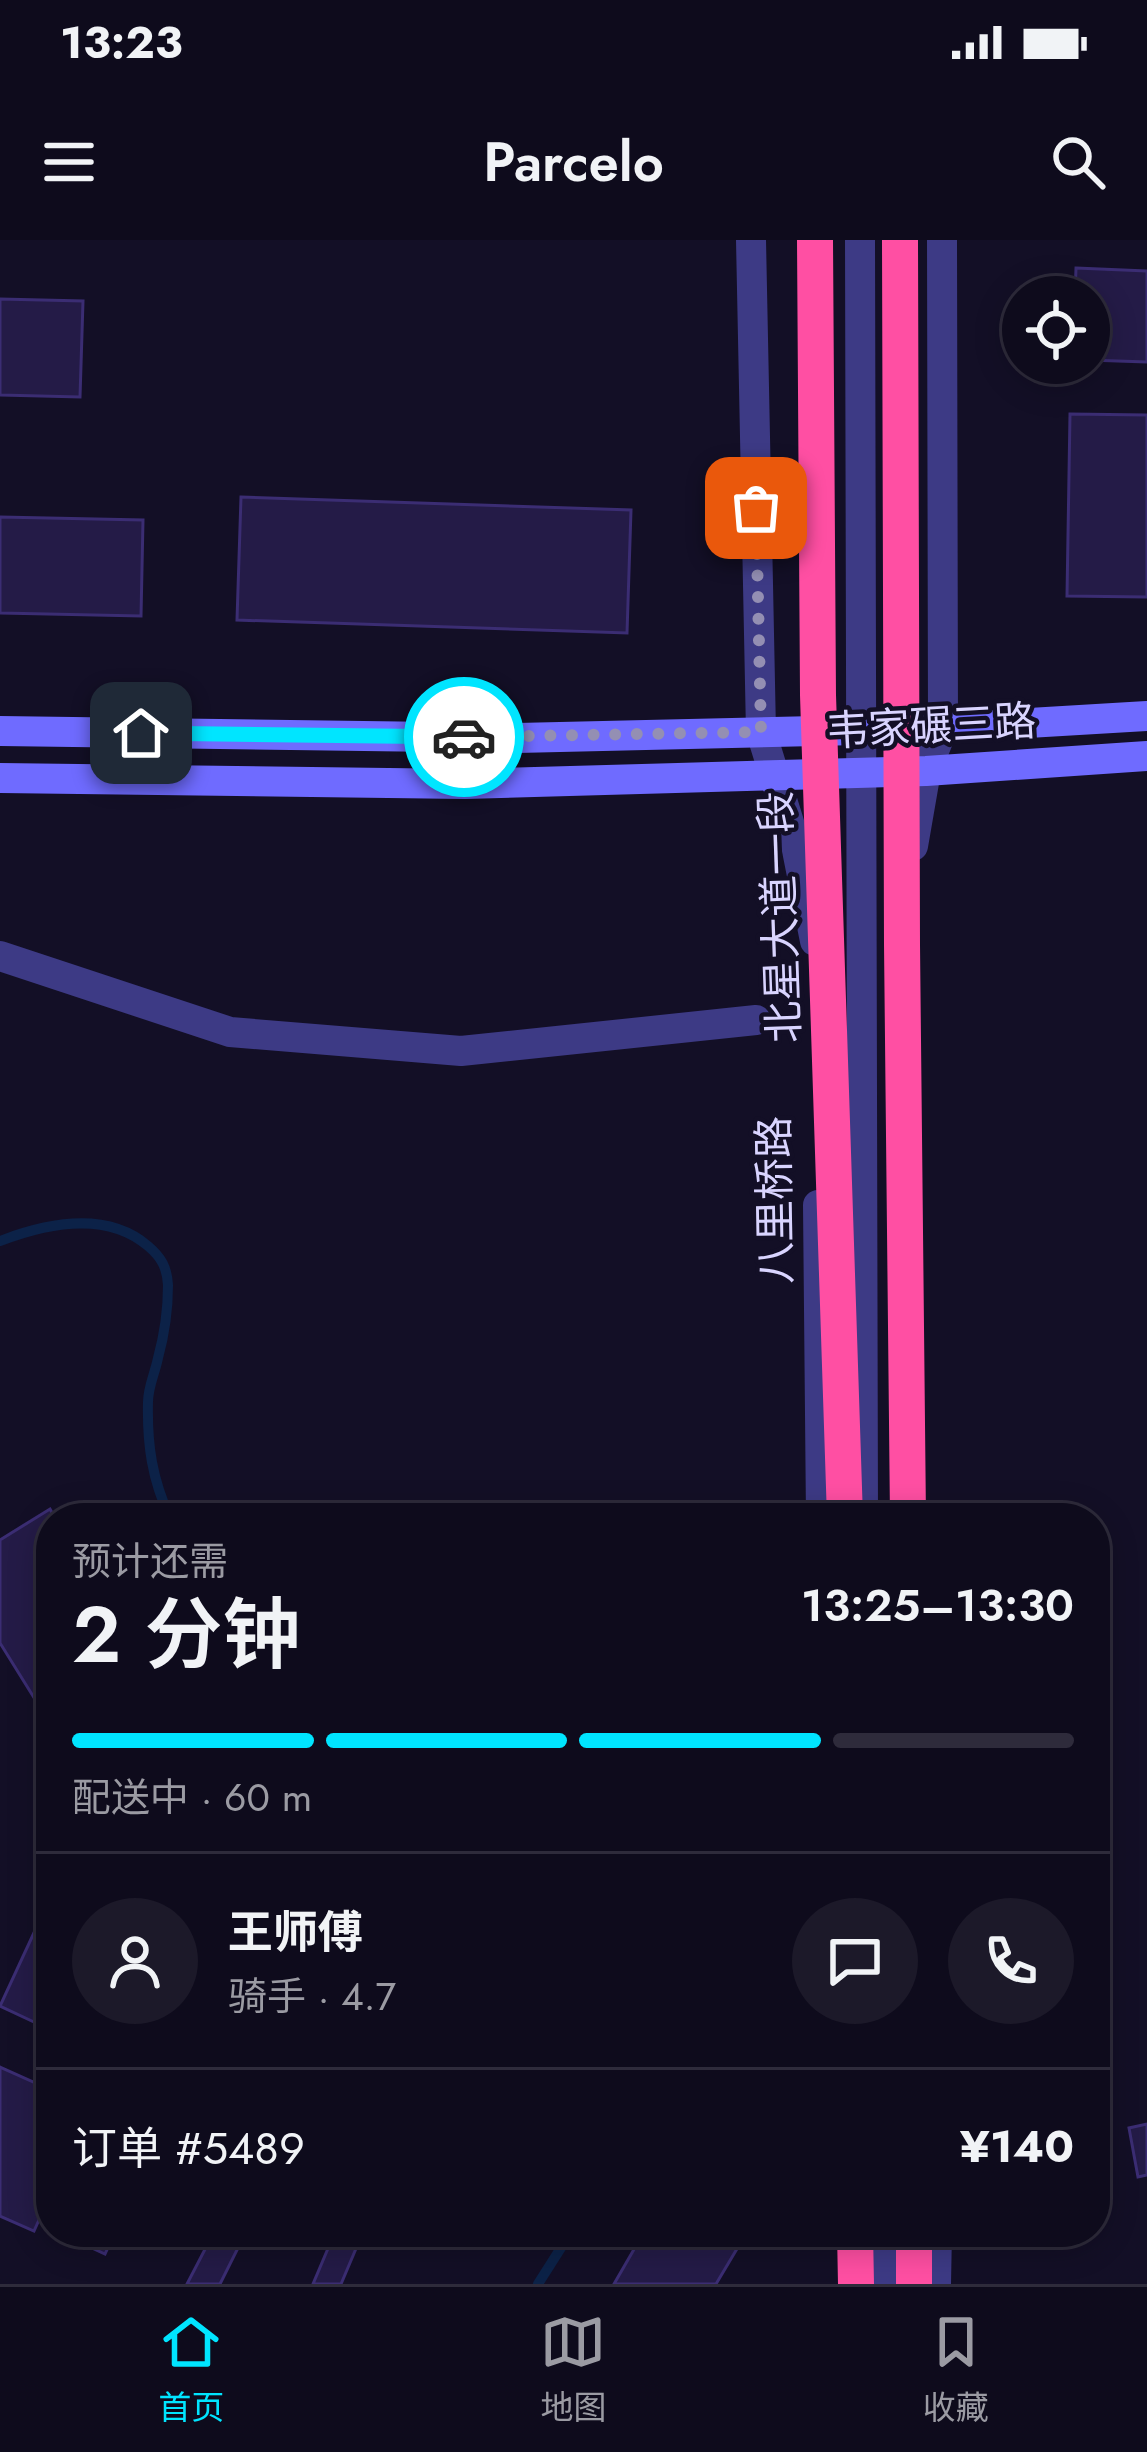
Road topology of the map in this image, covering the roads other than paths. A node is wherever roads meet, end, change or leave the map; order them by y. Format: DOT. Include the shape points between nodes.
graph roads {
  1 [pos="751,240"];
  2 [pos="815,240"];
  3 [pos="860,240"];
  4 [pos="900,240"];
  5 [pos="942,240"];
  6 [pos="1147,716"];
  7 [pos="944,728"];
  8 [pos="860,730"];
  9 [pos="0,731"];
  10 [pos="761,732"];
  11 [pos="1147,756"];
  12 [pos="926,771"];
  13 [pos="860,773"];
  14 [pos="775,775"];
  15 [pos="0,778"];
  16 [pos="0,956"];
  17 [pos="756,1020"];
  18 [pos="821,1503"];
  19 [pos="845,1503"];
  20 [pos="863,1503"];
  21 [pos="907,1503"];
  22 [pos="907,1503"];
  23 [pos="848,2247"];
  24 [pos="856,2247"];
  25 [pos="885,2247"];
  26 [pos="914,2247"];
  27 [pos="937,2247"];
  28 [pos="857,2284"];
  29 [pos="886,2284"];
  30 [pos="914,2284"];
  31 [pos="936,2284"];
  1 -- 10 [label="street, 八里桥路"];
  2 -- 19 [label="highway, 北星大道一段, bridge" via="818,695"];
  3 -- 8 [label="street, 八里桥路"];
  4 -- 21 [label="highway, bridge"];
  5 -- 7 [label="street"];
  6 -- 7 [label="main road, 韦家碾三路"];
  7 -- 8 [label="main road, 韦家碾三路"];
  7 -- 12 [label="street"];
  8 -- 10 [label="main road, 韦家碾三路"];
  8 -- 13 [label="street, 八里桥路"];
  9 -- 10 [label="main road, 韦家碾三路" via="517,738"];
  10 -- 14 [label="street, 八里桥路"];
  11 -- 12 [label="main road, 韦家碾三路"];
  12 -- 13 [label="main road, 韦家碾三路"];
  12 -- 22 [label="street" via="914,841"];
  13 -- 14 [label="main road, 韦家碾三路"];
  13 -- 20 [label="street, 八里桥路"];
  14 -- 15 [label="main road, 韦家碾三路" via="465,784"];
  14 -- 18 [label="street, 八里桥路" via="815,942"];
  16 -- 17 [label="street" via="230,1032 461,1051"];
  23 -- 28 [label="street"];
  24 -- 28 [label="highway, bridge"];
  25 -- 29 [label="street"];
  26 -- 30 [label="highway"];
  27 -- 31 [label="street"];
}
